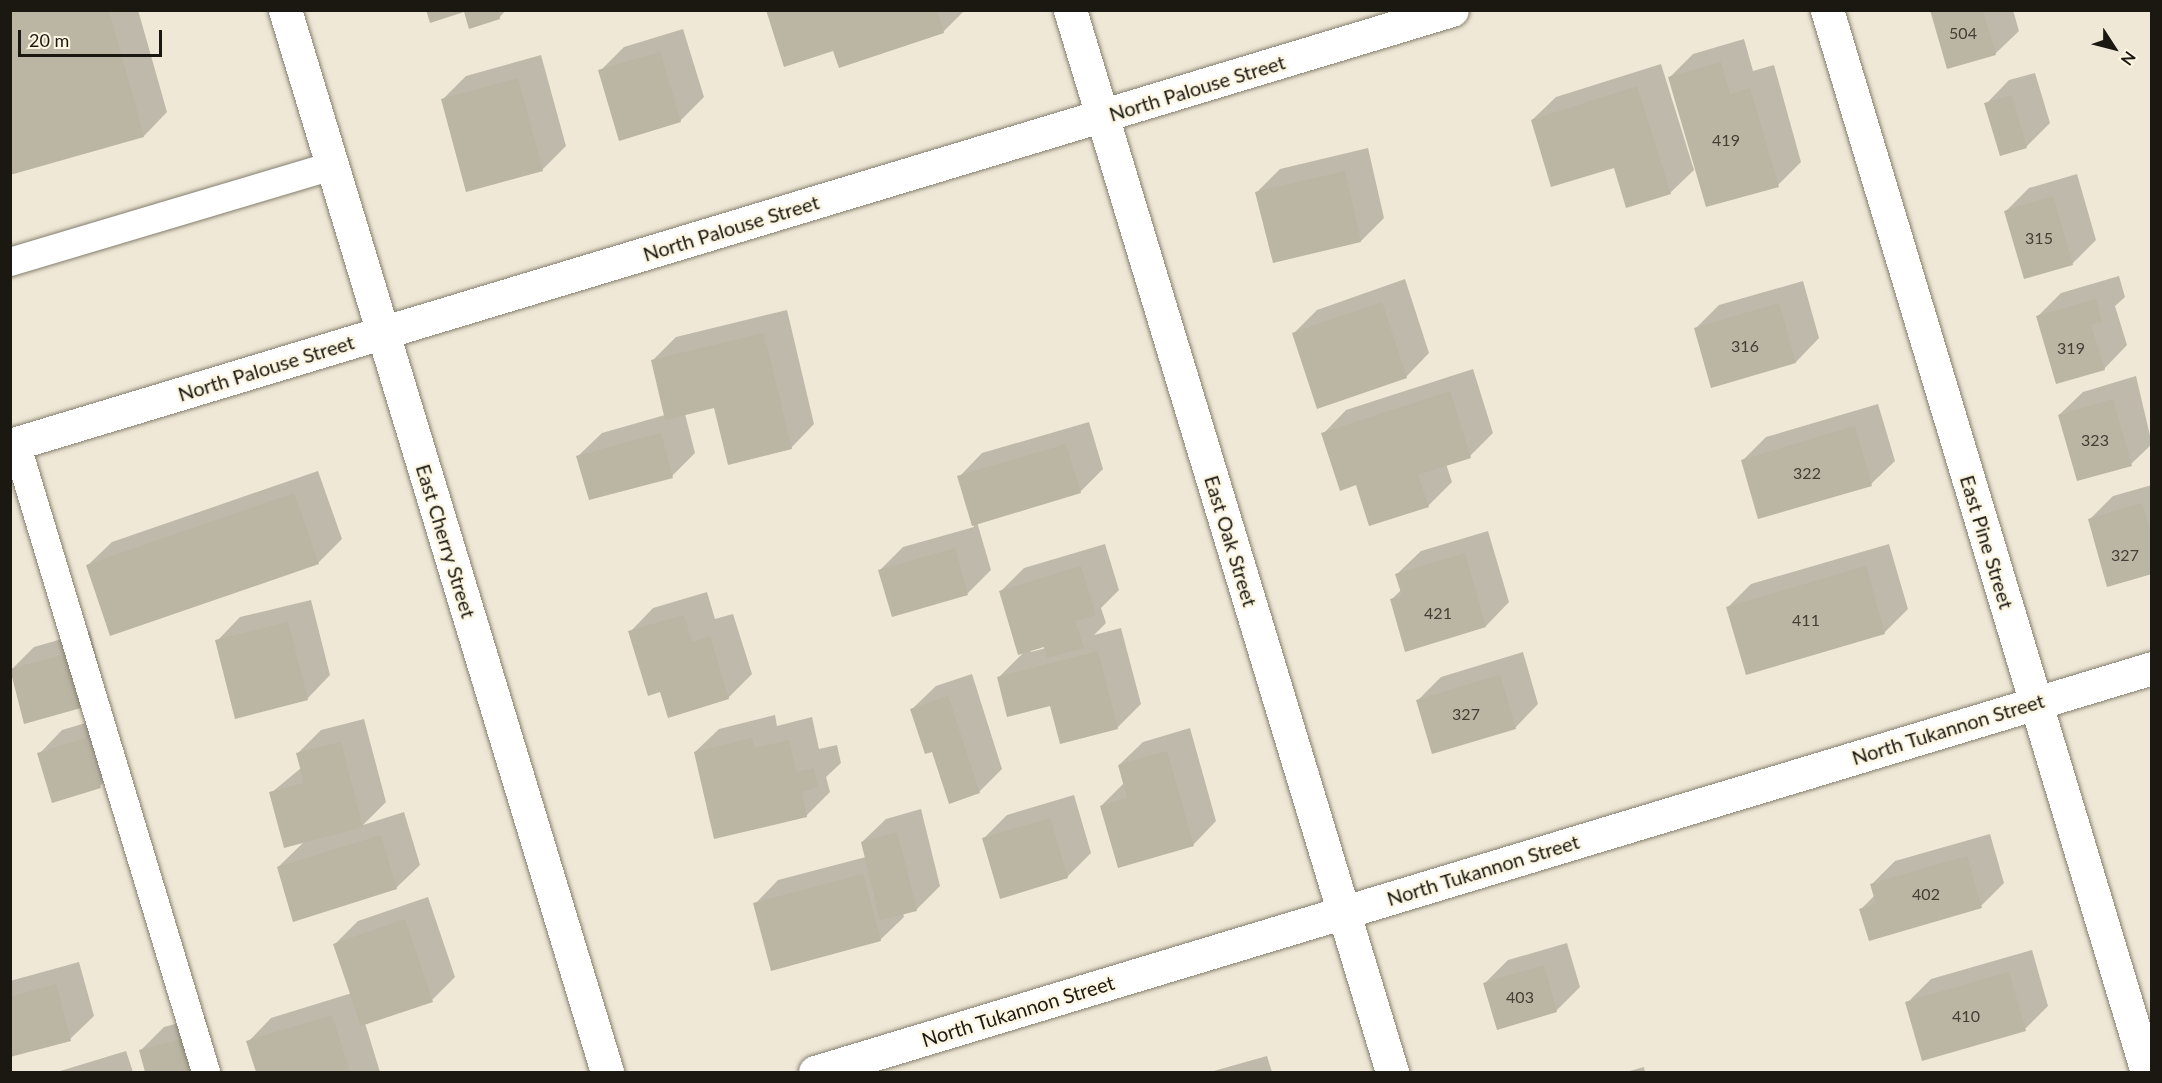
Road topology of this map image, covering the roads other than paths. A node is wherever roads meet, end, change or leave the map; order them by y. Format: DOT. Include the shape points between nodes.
graph roads {
  1 [pos="285,10"];
  2 [pos="1070,10"];
  3 [pos="1452,10"];
  4 [pos="1827,10"];
  5 [pos="1102,116"];
  6 [pos="332,166"];
  7 [pos="10,262"];
  8 [pos="383,333"];
  9 [pos="13,444"];
  10 [pos="2151,668"];
  11 [pos="2036,703"];
  12 [pos="1344,912"];
  13 [pos="206,1072"];
  14 [pos="607,1072"];
  15 [pos="814,1072"];
  16 [pos="1392,1072"];
  17 [pos="2147,1072"];
  1 -- 6 [label="street, East Cherry Street"];
  2 -- 5 [label="street, East Oak Street"];
  3 -- 5 [label="street, North Palouse Street"];
  4 -- 11 [label="street, East Pine Street"];
  5 -- 8 [label="street, North Palouse Street"];
  5 -- 12 [label="street, East Oak Street"];
  6 -- 7 [label="lane"];
  6 -- 8 [label="street, East Cherry Street"];
  8 -- 9 [label="street, North Palouse Street"];
  8 -- 14 [label="street, East Cherry Street"];
  9 -- 13 [label="lane"];
  10 -- 11 [label="street, North Tukannon Street"];
  11 -- 12 [label="street, North Tukannon Street"];
  11 -- 17 [label="street, East Pine Street"];
  12 -- 15 [label="street, North Tukannon Street"];
  12 -- 16 [label="street, East Oak Street"];
}
